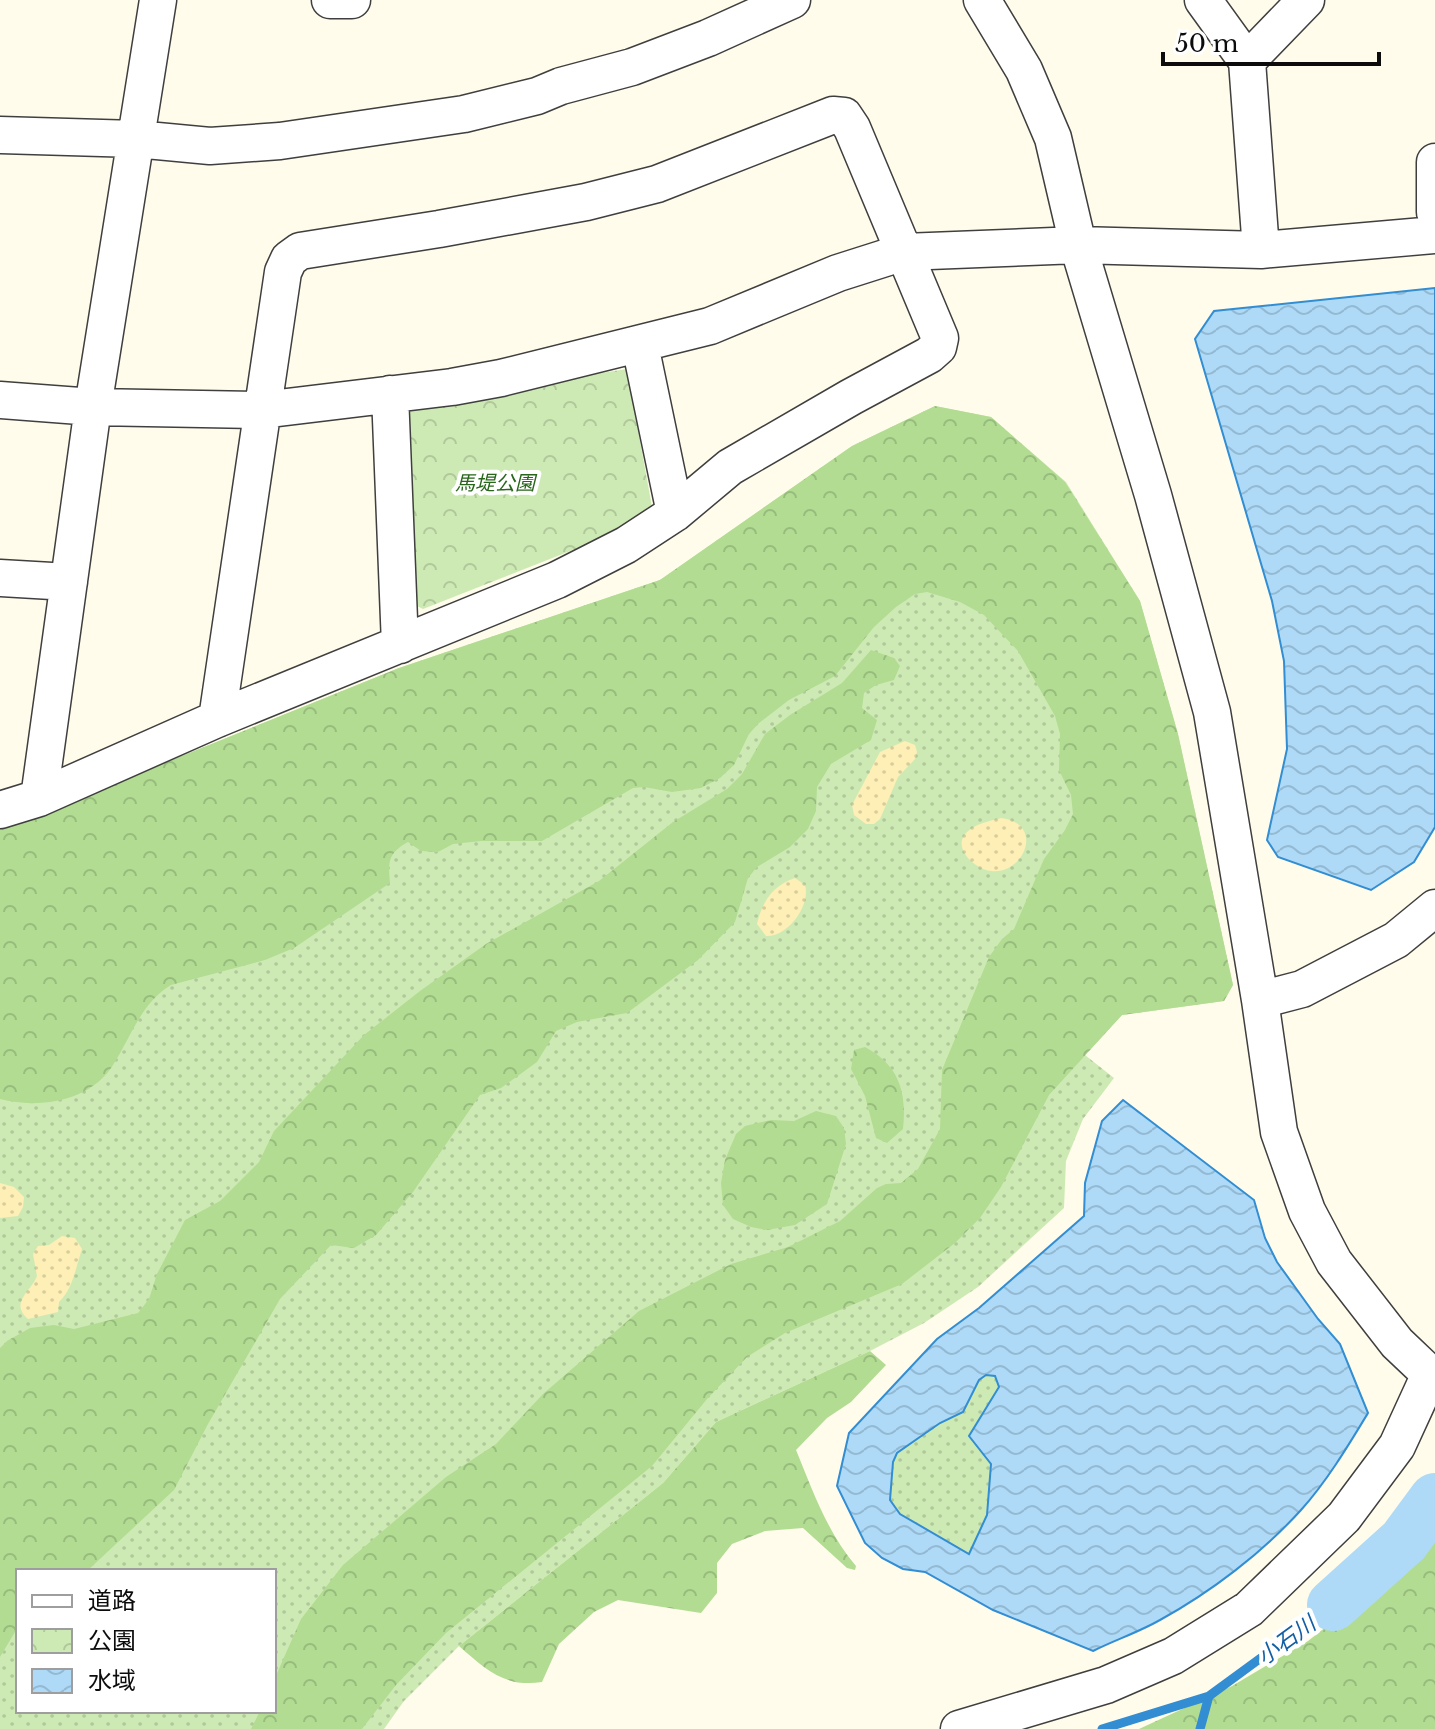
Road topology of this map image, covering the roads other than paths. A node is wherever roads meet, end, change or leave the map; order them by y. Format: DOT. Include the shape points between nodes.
graph roads {
  1 [pos="158,0"];
  2 [pos="330,0"];
  3 [pos="352,0"];
  4 [pos="792,0"];
  5 [pos="982,0"];
  6 [pos="1203,0"];
  7 [pos="1306,0"];
  8 [pos="1247,61"];
  9 [pos="0,135"];
  10 [pos="136,139"];
  11 [pos="1435,162"];
  12 [pos="1435,212"];
  13 [pos="1435,235"];
  14 [pos="1078,245"];
  15 [pos="1261,250"];
  16 [pos="904,252"];
  17 [pos="640,345"];
  18 [pos="390,394"];
  19 [pos="0,400"];
  20 [pos="93,407"];
  21 [pos="262,410"];
  22 [pos="675,513"];
  23 [pos="0,578"];
  24 [pos="69,582"];
  25 [pos="400,645"];
  26 [pos="217,719"];
  27 [pos="39,798"];
  28 [pos="0,810"];
  29 [pos="1435,908"];
  30 [pos="1260,1000"];
  31 [pos="1432,1376"];
  32 [pos="959,1729"];
  1 -- 10 [label="street"];
  2 -- 3 [label="street"];
  4 -- 10 [label="street" via="632,67 464,114 280,141 210,146"];
  5 -- 14 [label="street" via="1024,70 1053,138"];
  6 -- 8 [label="street"];
  7 -- 8 [label="street"];
  8 -- 15 [label="street"];
  9 -- 10 [label="street"];
  10 -- 20 [label="street"];
  11 -- 12 [label="street"];
  13 -- 15 [label="street"];
  14 -- 15 [label="street"];
  14 -- 16 [label="street"];
  14 -- 30 [label="street" via="1212,712"];
  16 -- 17 [label="street" via="710,326"];
  16 -- 21 [label="street" via="852,128 844,116 833,115 657,184 600,199 300,251 283,272"];
  16 -- 22 [label="street" via="940,338 938,347 730,467"];
  17 -- 18 [label="street" via="501,378"];
  17 -- 22 [label="street"];
  18 -- 21 [label="street"];
  18 -- 25 [label="street"];
  19 -- 20 [label="street"];
  20 -- 21 [label="street"];
  20 -- 24 [label="street"];
  21 -- 26 [label="street"];
  22 -- 25 [label="street" via="557,580"];
  23 -- 24 [label="street"];
  24 -- 27 [label="street"];
  25 -- 26 [label="street"];
  26 -- 27 [label="street"];
  27 -- 28 [label="street"];
  29 -- 30 [label="street" via="1396,940 1302,989"];
  30 -- 31 [label="street" via="1279,1132 1307,1211 1334,1262 1397,1343"];
  31 -- 32 [label="street" via="1397,1446 1344,1517 1249,1609 1173,1656 1106,1685"];
}
